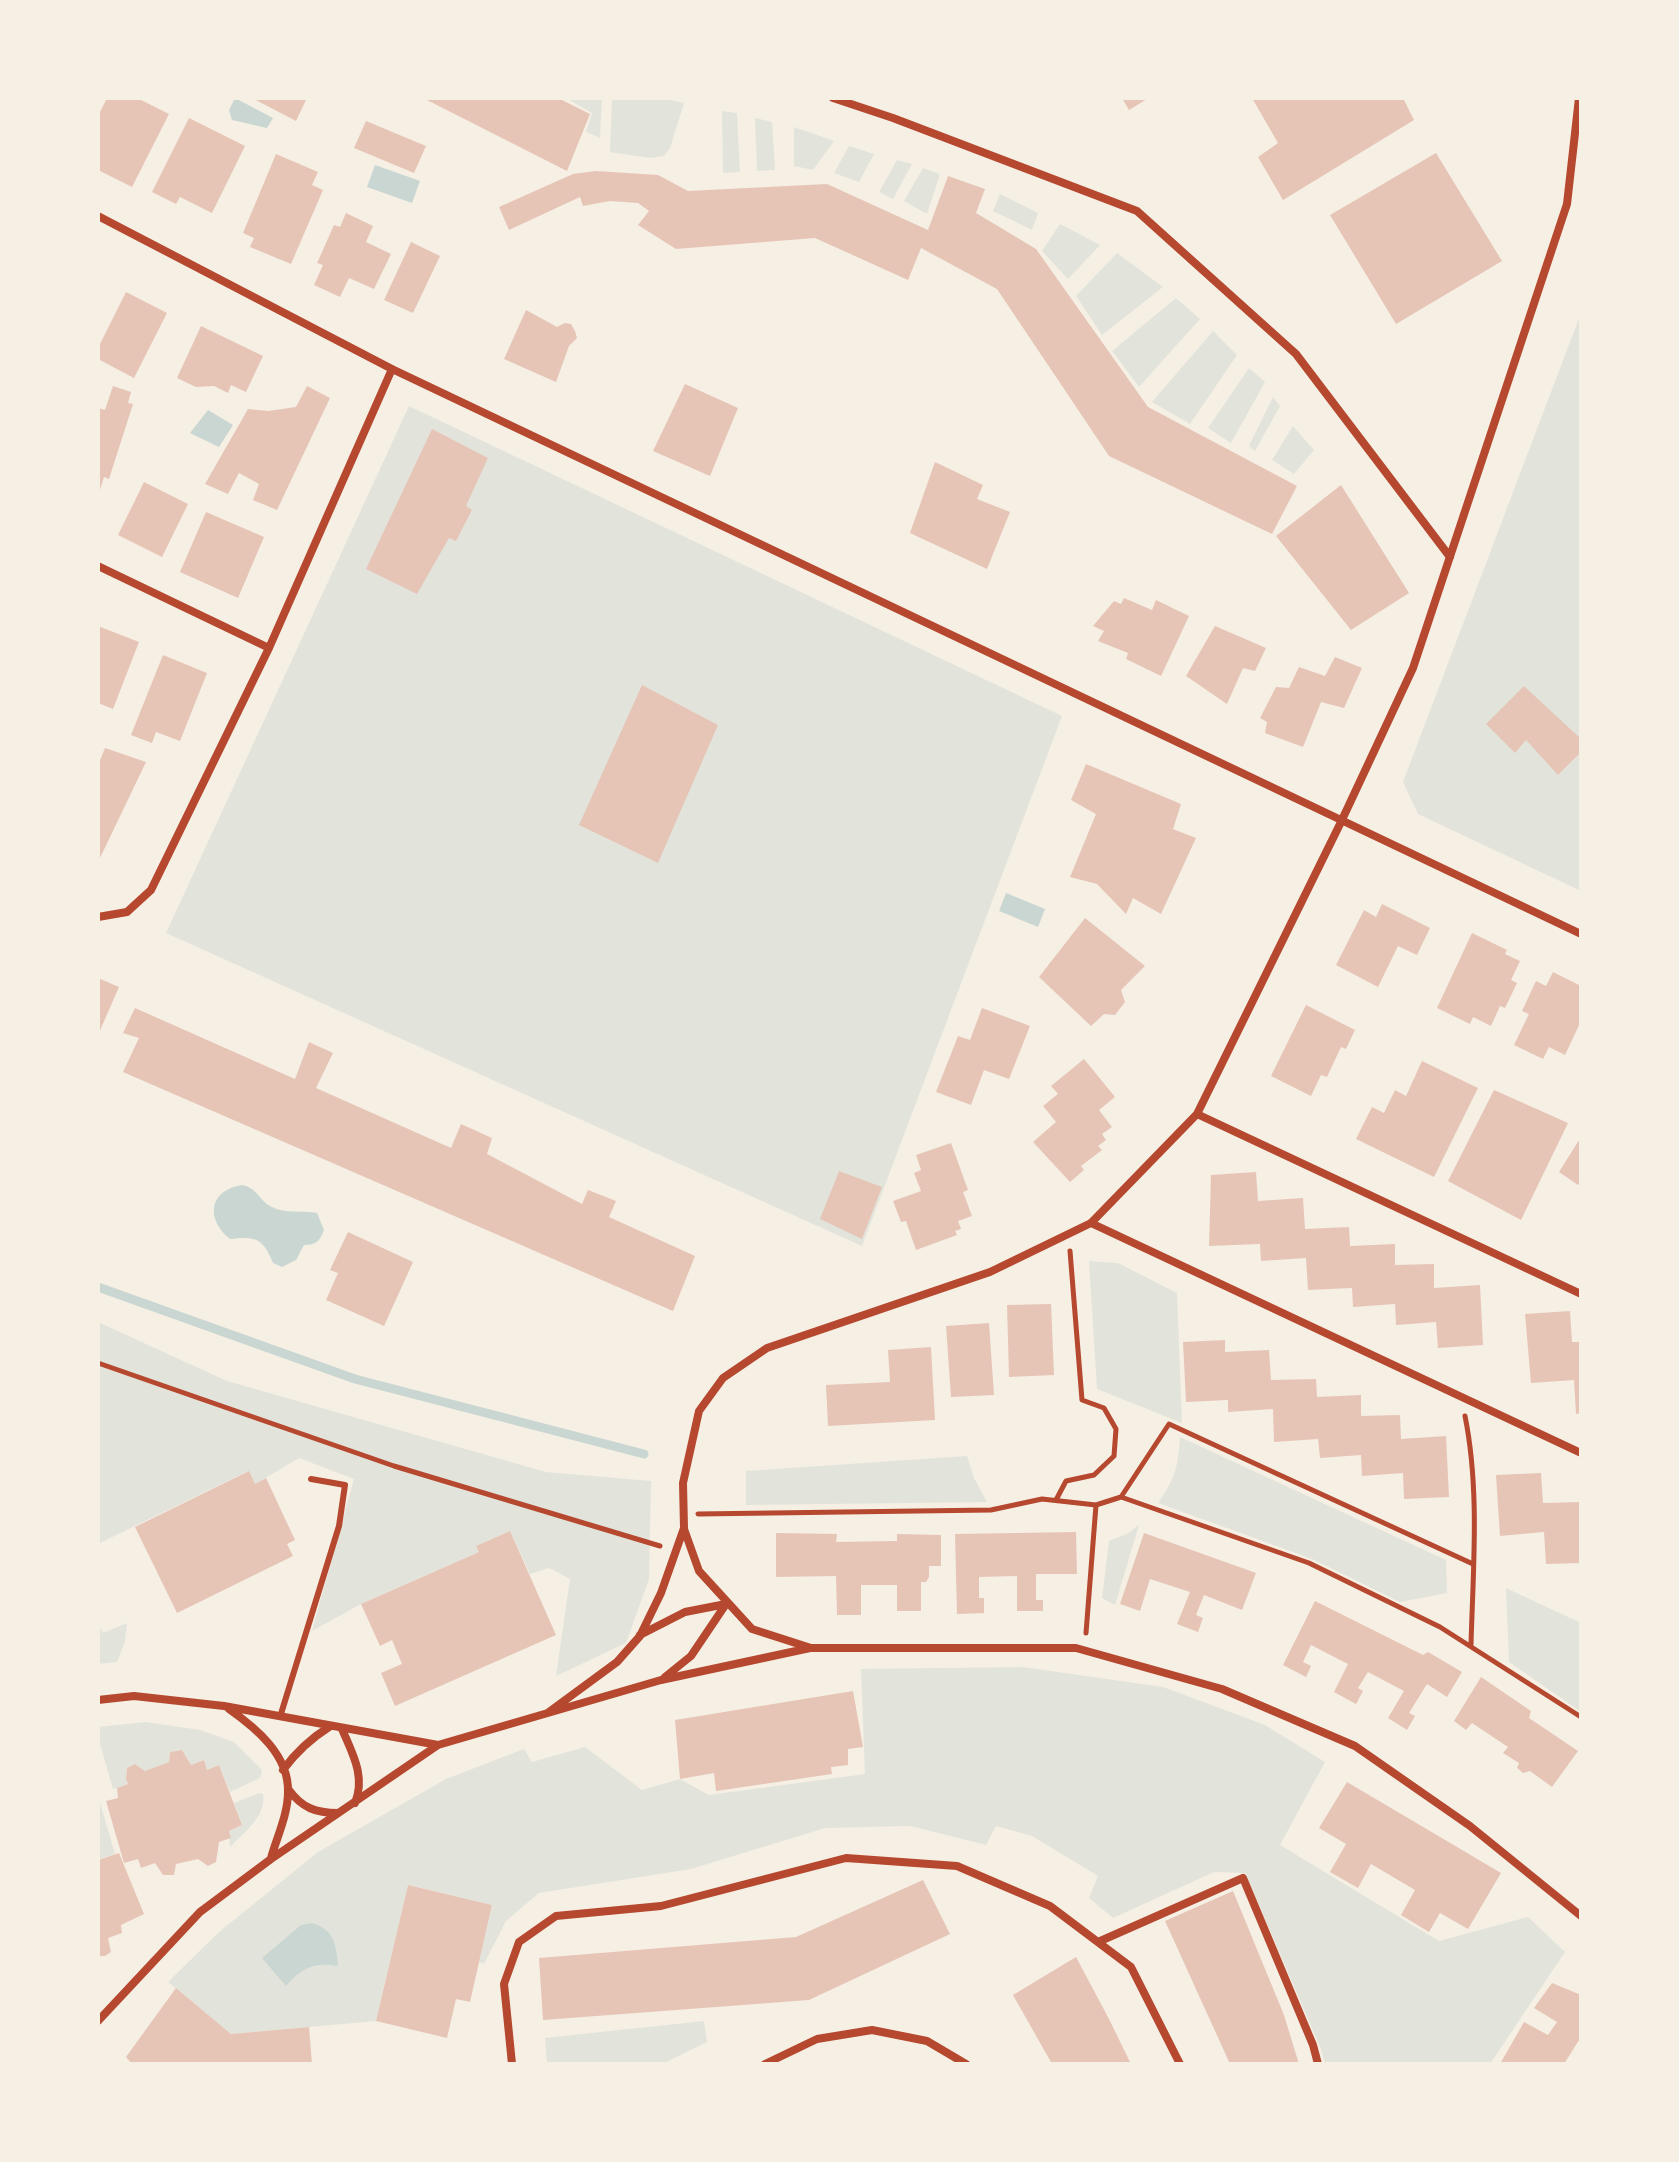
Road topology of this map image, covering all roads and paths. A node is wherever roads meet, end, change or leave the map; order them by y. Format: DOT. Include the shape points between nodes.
graph roads {
  1 [pos="833,98"];
  2 [pos="1579,98"];
  3 [pos="98,216"];
  4 [pos="392,369"];
  5 [pos="1450,557"];
  6 [pos="98,566"];
  7 [pos="269,648"];
  8 [pos="1341,822"];
  9 [pos="98,917"];
  10 [pos="1581,934"];
  11 [pos="1197,1114"];
  12 [pos="1091,1223"];
  13 [pos="1068,1234"];
  14 [pos="1581,1294"];
  15 [pos="98,1363"];
  16 [pos="1469,1439"];
  17 [pos="1581,1453"];
  18 [pos="311,1479"];
  19 [pos="1121,1497"];
  20 [pos="1056,1501"];
  21 [pos="1096,1505"];
  22 [pos="683,1514"];
  23 [pos="684,1528"];
  24 [pos="676,1550"];
  25 [pos="1473,1564"];
  26 [pos="726,1604"];
  27 [pos="640,1636"];
  28 [pos="1471,1646"];
  29 [pos="811,1648"];
  30 [pos="1085,1651"];
  31 [pos="661,1680"];
  32 [pos="98,1700"];
  33 [pos="224,1706"];
  34 [pos="549,1712"];
  35 [pos="280,1717"];
  36 [pos="1581,1717"];
  37 [pos="330,1726"];
  38 [pos="342,1729"];
  39 [pos="438,1745"];
  40 [pos="283,1770"];
  41 [pos="289,1790"];
  42 [pos="355,1804"];
  43 [pos="339,1813"];
  44 [pos="271,1859"];
  45 [pos="1581,1916"];
  46 [pos="1098,1942"];
  47 [pos="98,2021"];
  48 [pos="512,2064"];
  49 [pos="765,2064"];
  50 [pos="966,2064"];
  51 [pos="1180,2064"];
  52 [pos="1318,2064"];
  1 -- 5 [label="street" via="1137,211 1296,354"];
  2 -- 5 [label="street" via="1567,204"];
  3 -- 4 [label="street"];
  4 -- 7 [label="street"];
  4 -- 8 [label="street"];
  5 -- 8 [label="street" via="1413,668"];
  6 -- 7 [label="street"];
  7 -- 9 [label="street" via="151,890 127,912"];
  8 -- 10 [label="street"];
  8 -- 11 [label="street"];
  11 -- 12 [label="street"];
  11 -- 14 [label="street"];
  12 -- 13 [label="street"];
  12 -- 17 [label="street"];
  13 -- 20 [label="path" via="1082,1400 1104,1408 1116,1429 1114,1456 1094,1475 1066,1481"];
  13 -- 22 [label="street" via="990,1272 767,1348 723,1378 699,1411 683,1483"];
  15 -- 24 [label="path" via="394,1466"];
  16 -- 25 [label="path"];
  18 -- 35 [label="lane" via="345,1485 339,1526"];
  19 -- 21 [label="path"];
  19 -- 25 [label="path" via="1169,1424"];
  19 -- 28 [label="path" via="1309,1563"];
  20 -- 21 [label="path"];
  20 -- 22 [label="path" via="991,1510"];
  21 -- 30 [label="path"];
  22 -- 23 [label="street"];
  23 -- 24 [label="street"];
  23 -- 26 [label="street" via="699,1571"];
  24 -- 27 [label="street"];
  25 -- 28 [label="path"];
  26 -- 27 [label="street" via="685,1612"];
  26 -- 29 [label="street" via="752,1629"];
  26 -- 31 [label="street" via="691,1656"];
  27 -- 34 [label="street" via="617,1662"];
  28 -- 36 [label="path"];
  29 -- 30 [label="street"];
  29 -- 31 [label="street"];
  30 -- 45 [label="street" via="1222,1689 1355,1746 1470,1826"];
  31 -- 34 [label="street"];
  32 -- 33 [label="street" via="134,1696"];
  33 -- 35 [label="street"];
  33 -- 40 [label="street" via="258,1730"];
  34 -- 39 [label="street"];
  35 -- 37 [label="street"];
  37 -- 38 [label="street"];
  37 -- 40 [label="street" via="312,1737"];
  38 -- 39 [label="street"];
  38 -- 42 [label="street" via="358,1768"];
  39 -- 42 [label="street"];
  40 -- 41 [label="street"];
  41 -- 43 [label="street" via="306,1808"];
  41 -- 44 [label="street"];
  42 -- 43 [label="street"];
  43 -- 44 [label="street"];
  44 -- 47 [label="street" via="200,1912"];
  46 -- 48 [label="street" via="1050,1906 957,1866 846,1858 661,1906 556,1916 519,1942 504,1984"];
  46 -- 51 [label="street" via="1131,1967"];
  46 -- 52 [label="street" via="1243,1878"];
  49 -- 50 [label="street" via="817,2039 872,2030 927,2041"];
}
